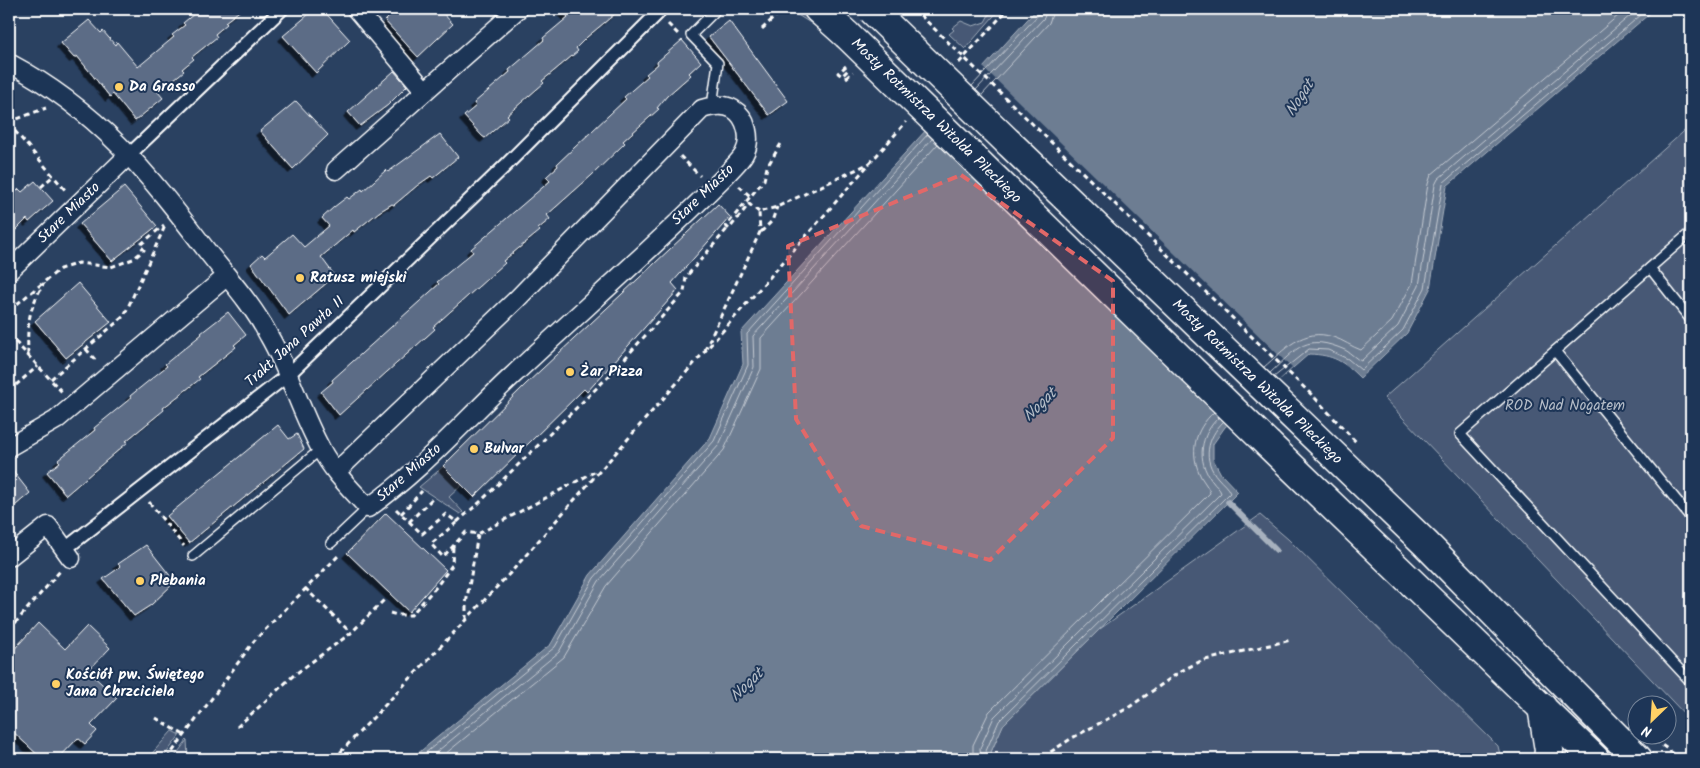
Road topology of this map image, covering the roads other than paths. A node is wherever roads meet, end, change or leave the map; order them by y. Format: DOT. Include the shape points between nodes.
graph roads {
  1 [pos="282,9"];
  2 [pos="356,9"];
  3 [pos="518,9"];
  4 [pos="818,9"];
  5 [pos="871,10"];
  6 [pos="714,12"];
  7 [pos="658,13"];
  8 [pos="9,63"];
  9 [pos="425,91"];
  10 [pos="712,106"];
  11 [pos="130,154"];
  12 [pos="336,170"];
  13 [pos="1691,232"];
  14 [pos="1650,268"];
  15 [pos="9,271"];
  16 [pos="227,276"];
  17 [pos="1691,320"];
  18 [pos="1555,352"];
  19 [pos="289,374"];
  20 [pos="9,447"];
  21 [pos="321,449"];
  22 [pos="336,472"];
  23 [pos="368,508"];
  24 [pos="1691,518"];
  25 [pos="331,543"];
  26 [pos="68,553"];
  27 [pos="193,556"];
  28 [pos="9,557"];
  29 [pos="1691,682"];
  30 [pos="1542,708"];
  31 [pos="1548,759"];
  32 [pos="1595,759"];
  33 [pos="1638,759"];
  1 -- 11 [label="street, Stare Miasto"];
  2 -- 9 [label="street"];
  3 -- 9 [label="street"];
  4 -- 30 [label="main road, Mosty Rotmistrza Witolda Pileckiego, bridge"];
  5 -- 33 [label="main road, Mosty Rotmistrza Witolda Pileckiego, bridge" via="1425,543"];
  6 -- 10 [label="lane" via="691,34 718,63"];
  7 -- 19 [label="street, Trakt Jana Pawła II"];
  8 -- 11 [label="street, Stare Miasto" via="68,100"];
  9 -- 12 [label="street"];
  10 -- 22 [label="street" via="702,109 517,299"];
  10 -- 23 [label="street, Stare Miasto" via="732,108 741,117 749,140 744,153 713,189 505,382 405,480"];
  11 -- 15 [label="street, Stare Miasto"];
  11 -- 16 [label="street, Stare Miasto"];
  13 -- 14 [label="lane"];
  14 -- 17 [label="lane"];
  14 -- 18 [label="lane"];
  16 -- 19 [label="street, Stare Miasto" via="260,319"];
  16 -- 20 [label="street" via="56,420"];
  18 -- 24 [label="lane"];
  18 -- 29 [label="lane" via="1460,434"];
  19 -- 21 [label="street, Stare Miasto"];
  19 -- 26 [label="street, Trakt Jana Pawła II" via="140,491"];
  21 -- 22 [label="street, Stare Miasto"];
  21 -- 27 [label="lane"];
  22 -- 23 [label="street, Stare Miasto"];
  23 -- 25 [label="lane"];
  26 -- 28 [label="street" via="48,526"];
  30 -- 31 [label="main road"];
  30 -- 32 [label="main road, Mosty Rotmistrza Witolda Pileckiego"];
}
